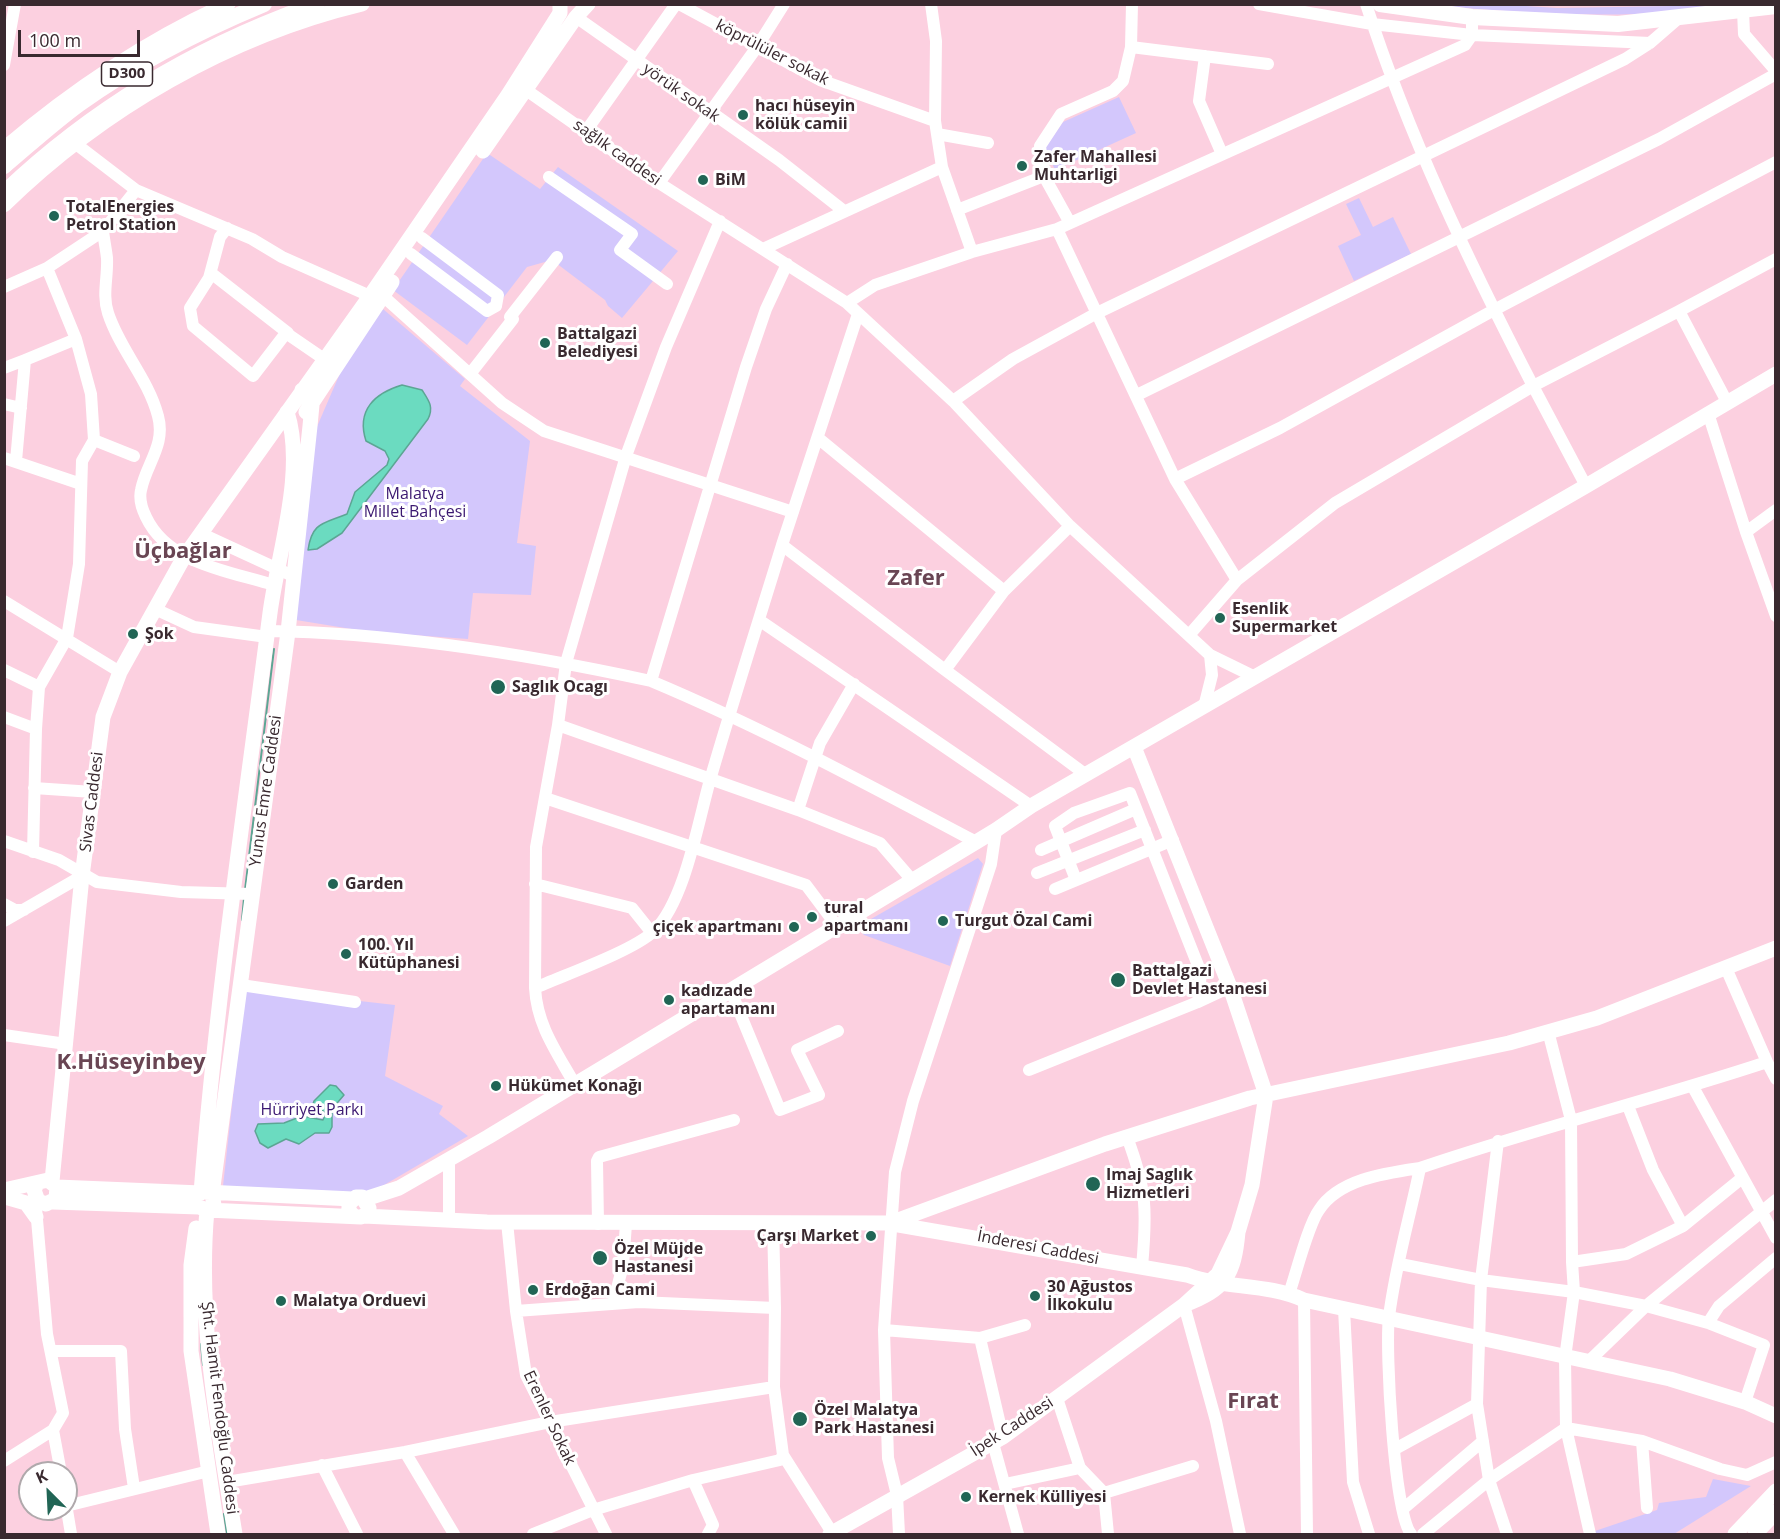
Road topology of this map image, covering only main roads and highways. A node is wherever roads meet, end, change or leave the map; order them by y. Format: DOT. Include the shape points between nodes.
graph roads {
  1 [pos="228,4"];
  2 [pos="264,4"];
  3 [pos="317,4"];
  4 [pos="362,4"];
  5 [pos="588,4"];
  6 [pos="1380,4"];
  7 [pos="1776,6"];
  8 [pos="558,7"];
  9 [pos="521,86"];
  10 [pos="4,149"];
  11 [pos="4,166"];
  12 [pos="4,193"];
  13 [pos="4,205"];
  14 [pos="376,296"];
  15 [pos="1776,374"];
  16 [pos="302,390"];
  17 [pos="312,405"];
  18 [pos="287,412"];
  19 [pos="292,427"];
  20 [pos="252,464"];
  21 [pos="1134,747"];
  22 [pos="1776,948"];
  23 [pos="1266,1095"];
  24 [pos="399,1188"];
  25 [pos="5,1189"];
  26 [pos="47,1190"];
  27 [pos="5,1197"];
  28 [pos="359,1199"];
  29 [pos="205,1201"];
  30 [pos="359,1216"];
  31 [pos="36,1217"];
  32 [pos="404,1218"];
  33 [pos="890,1223"];
  34 [pos="1215,1283"];
  35 [pos="1776,1416"];
  36 [pos="1776,1491"];
  37 [pos="1776,1512"];
  38 [pos="218,1534"];
  39 [pos="235,1534"];
  40 [pos="832,1534"];
  41 [pos="1735,1534"];
  42 [pos="1755,1534"];
  1 -- 10 [label="main road" via="123,60"];
  2 -- 11 [label="highway, D300" via="193,35 78,104"];
  3 -- 12 [label="highway, D300" via="274,19 185,61 98,115"];
  4 -- 13 [label="main road" via="274,32 188,70 76,144"];
  5 -- 9 [label="main road"];
  6 -- 7 [label="highway" via="1472,17 1618,24"];
  8 -- 9 [label="main road"];
  9 -- 14 [label="main road"];
  9 -- 14 [label="main road" via="411,254"];
  14 -- 16 [label="main road"];
  14 -- 17 [label="main road"];
  15 -- 21 [label="main road"];
  16 -- 17 [label="main road"];
  16 -- 18 [label="main road"];
  17 -- 19 [label="main road"];
  17 -- 29 [label="main road, Yunus Emre Caddesi" via="288,632 241,985"];
  18 -- 19 [label="main road, Yunus Emre Caddesi"];
  18 -- 20 [label="main road"];
  19 -- 20 [label="main road"];
  19 -- 29 [label="main road, Yunus Emre Caddesi" via="293,470 267,634 207,1116"];
  20 -- 26 [label="main road, Sivas Caddesi" via="184,557 120,672 103,717"];
  21 -- 23 [label="main road" via="1230,987"];
  21 -- 24 [label="main road"];
  22 -- 23 [label="main road" via="1597,1017 1509,1043"];
  23 -- 33 [label="main road" via="1127,1137"];
  23 -- 34 [label="main road, İpek Caddesi" via="1252,1185 1238,1232"];
  24 -- 28 [label="main road"];
  24 -- 32 [label="main road" via="393,1207"];
  25 -- 26 [label="main road"];
  26 -- 27 [label="main road"];
  26 -- 29 [label="main road"];
  27 -- 31 [label="main road" via="26,1203"];
  28 -- 29 [label="main road"];
  28 -- 30 [label="main road" via="369,1208"];
  29 -- 30 [label="main road"];
  29 -- 38 [label="main road, Şht. Hamit Fendoğlu Caddesi" via="191,1265 191,1351"];
  29 -- 39 [label="main road, Şht. Hamit Fendoğlu Caddesi" via="205,1323"];
  30 -- 32 [label="main road"];
  32 -- 33 [label="main road" via="598,1224"];
  33 -- 34 [label="main road, İnderesi Caddesi"];
  34 -- 35 [label="main road, İnderesi Caddesi" via="1262,1287 1304,1300 1670,1379 1745,1402"];
  34 -- 40 [label="main road, İpek Caddesi" via="998,1440"];
  36 -- 41 [label="main road"];
  37 -- 42 [label="main road"];
}
